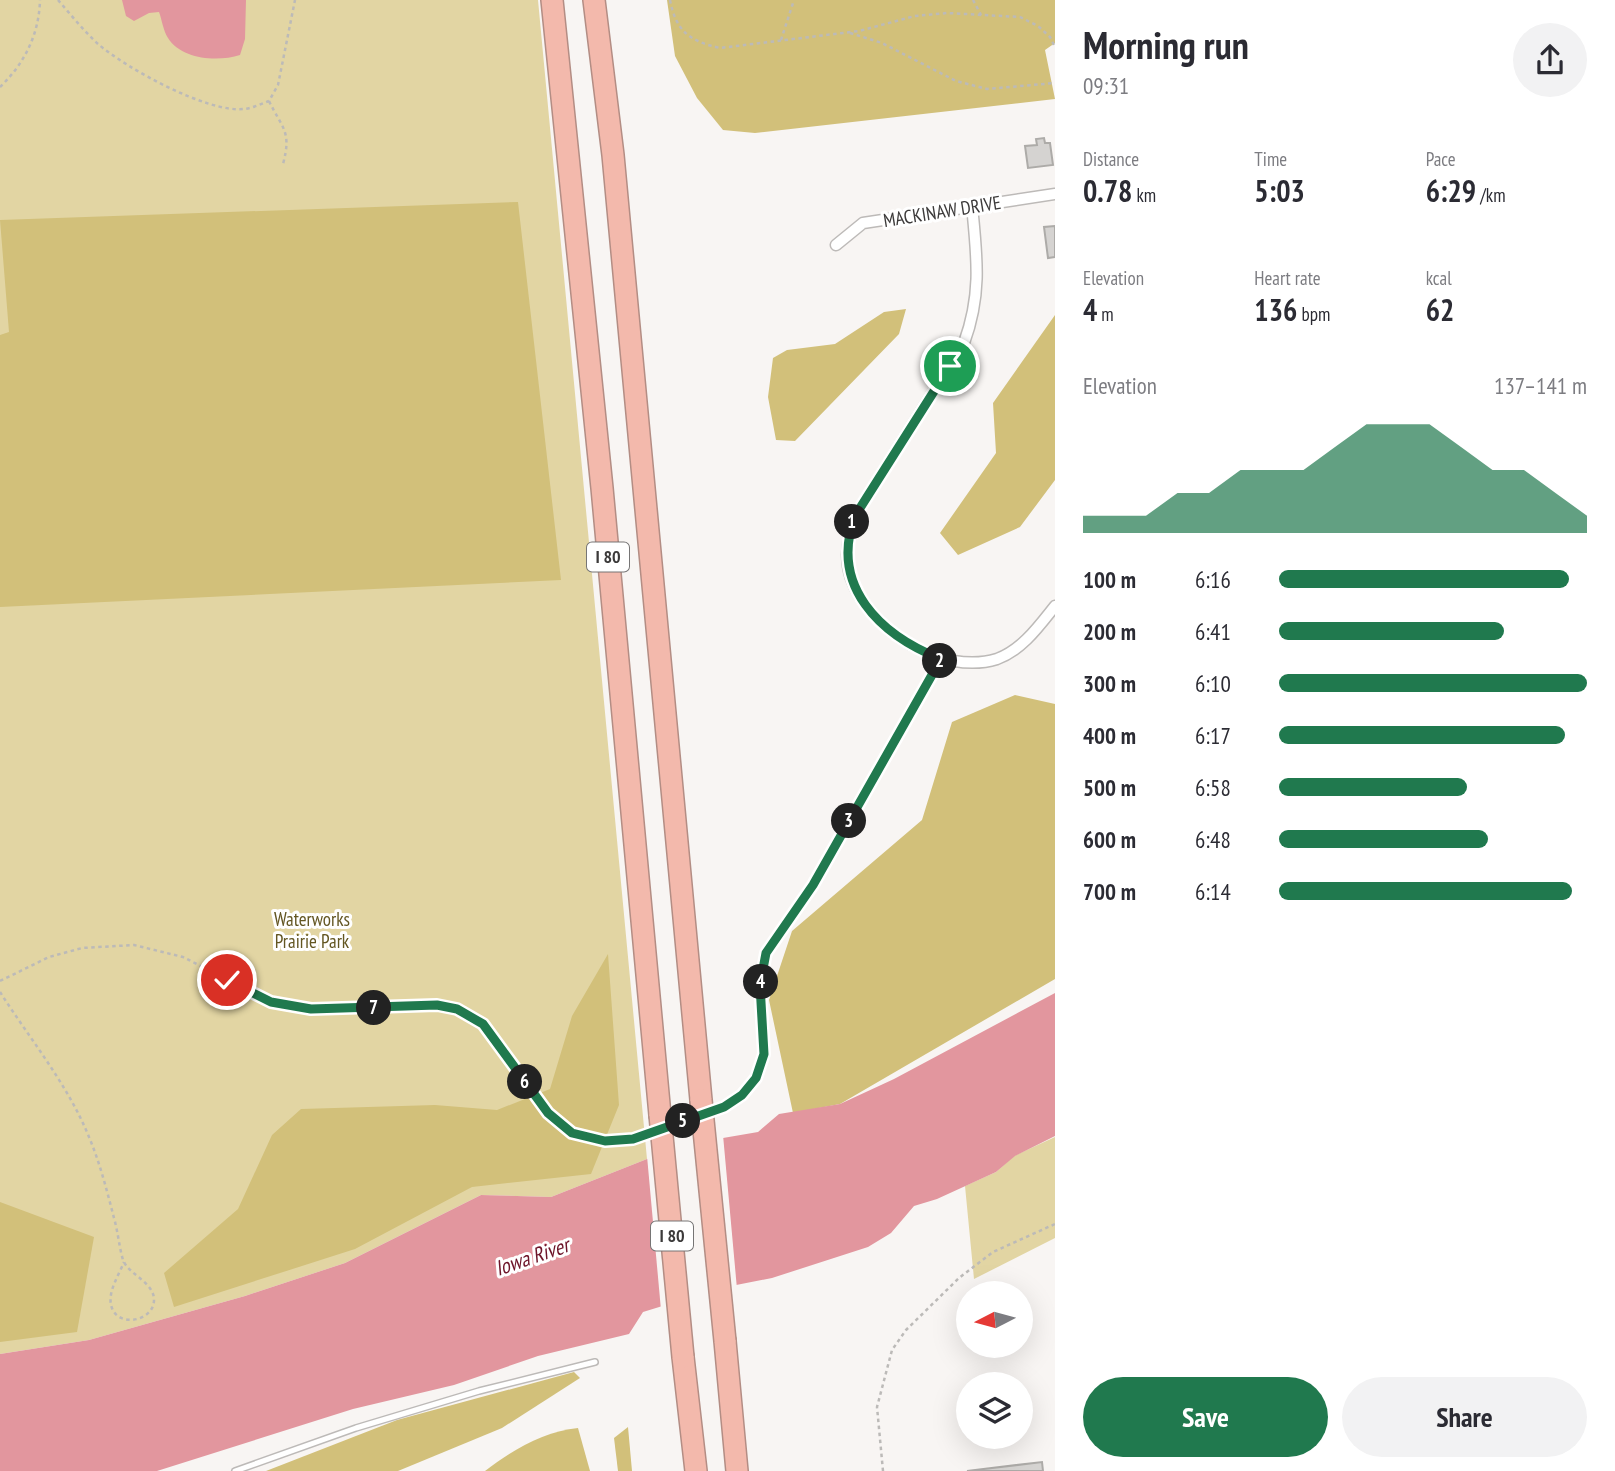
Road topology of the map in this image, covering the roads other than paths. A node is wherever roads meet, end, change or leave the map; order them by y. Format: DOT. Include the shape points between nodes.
graph roads {
  1 [pos="552,0"];
  2 [pos="594,0"];
  3 [pos="1055,194"];
  4 [pos="972,206"];
  5 [pos="836,245"];
  6 [pos="1055,606"];
  7 [pos="595,1363"];
  8 [pos="236,1471"];
  9 [pos="695,1471"];
  10 [pos="737,1471"];
  1 -- 9 [label="highway, I 80, bridge"];
  2 -- 10 [label="highway, I 80, bridge" via="707,1106"];
  3 -- 4 [label="street, MACKINAW DRIVE"];
  4 -- 5 [label="street, MACKINAW DRIVE" via="863,223"];
  4 -- 6 [label="street" via="977,296 964,343 855,516 848,535 850,576 859,598 876,619 921,652 941,659 976,663 998,659 1030,636"];
  7 -- 8 [label="lane" via="356,1428"];
}
